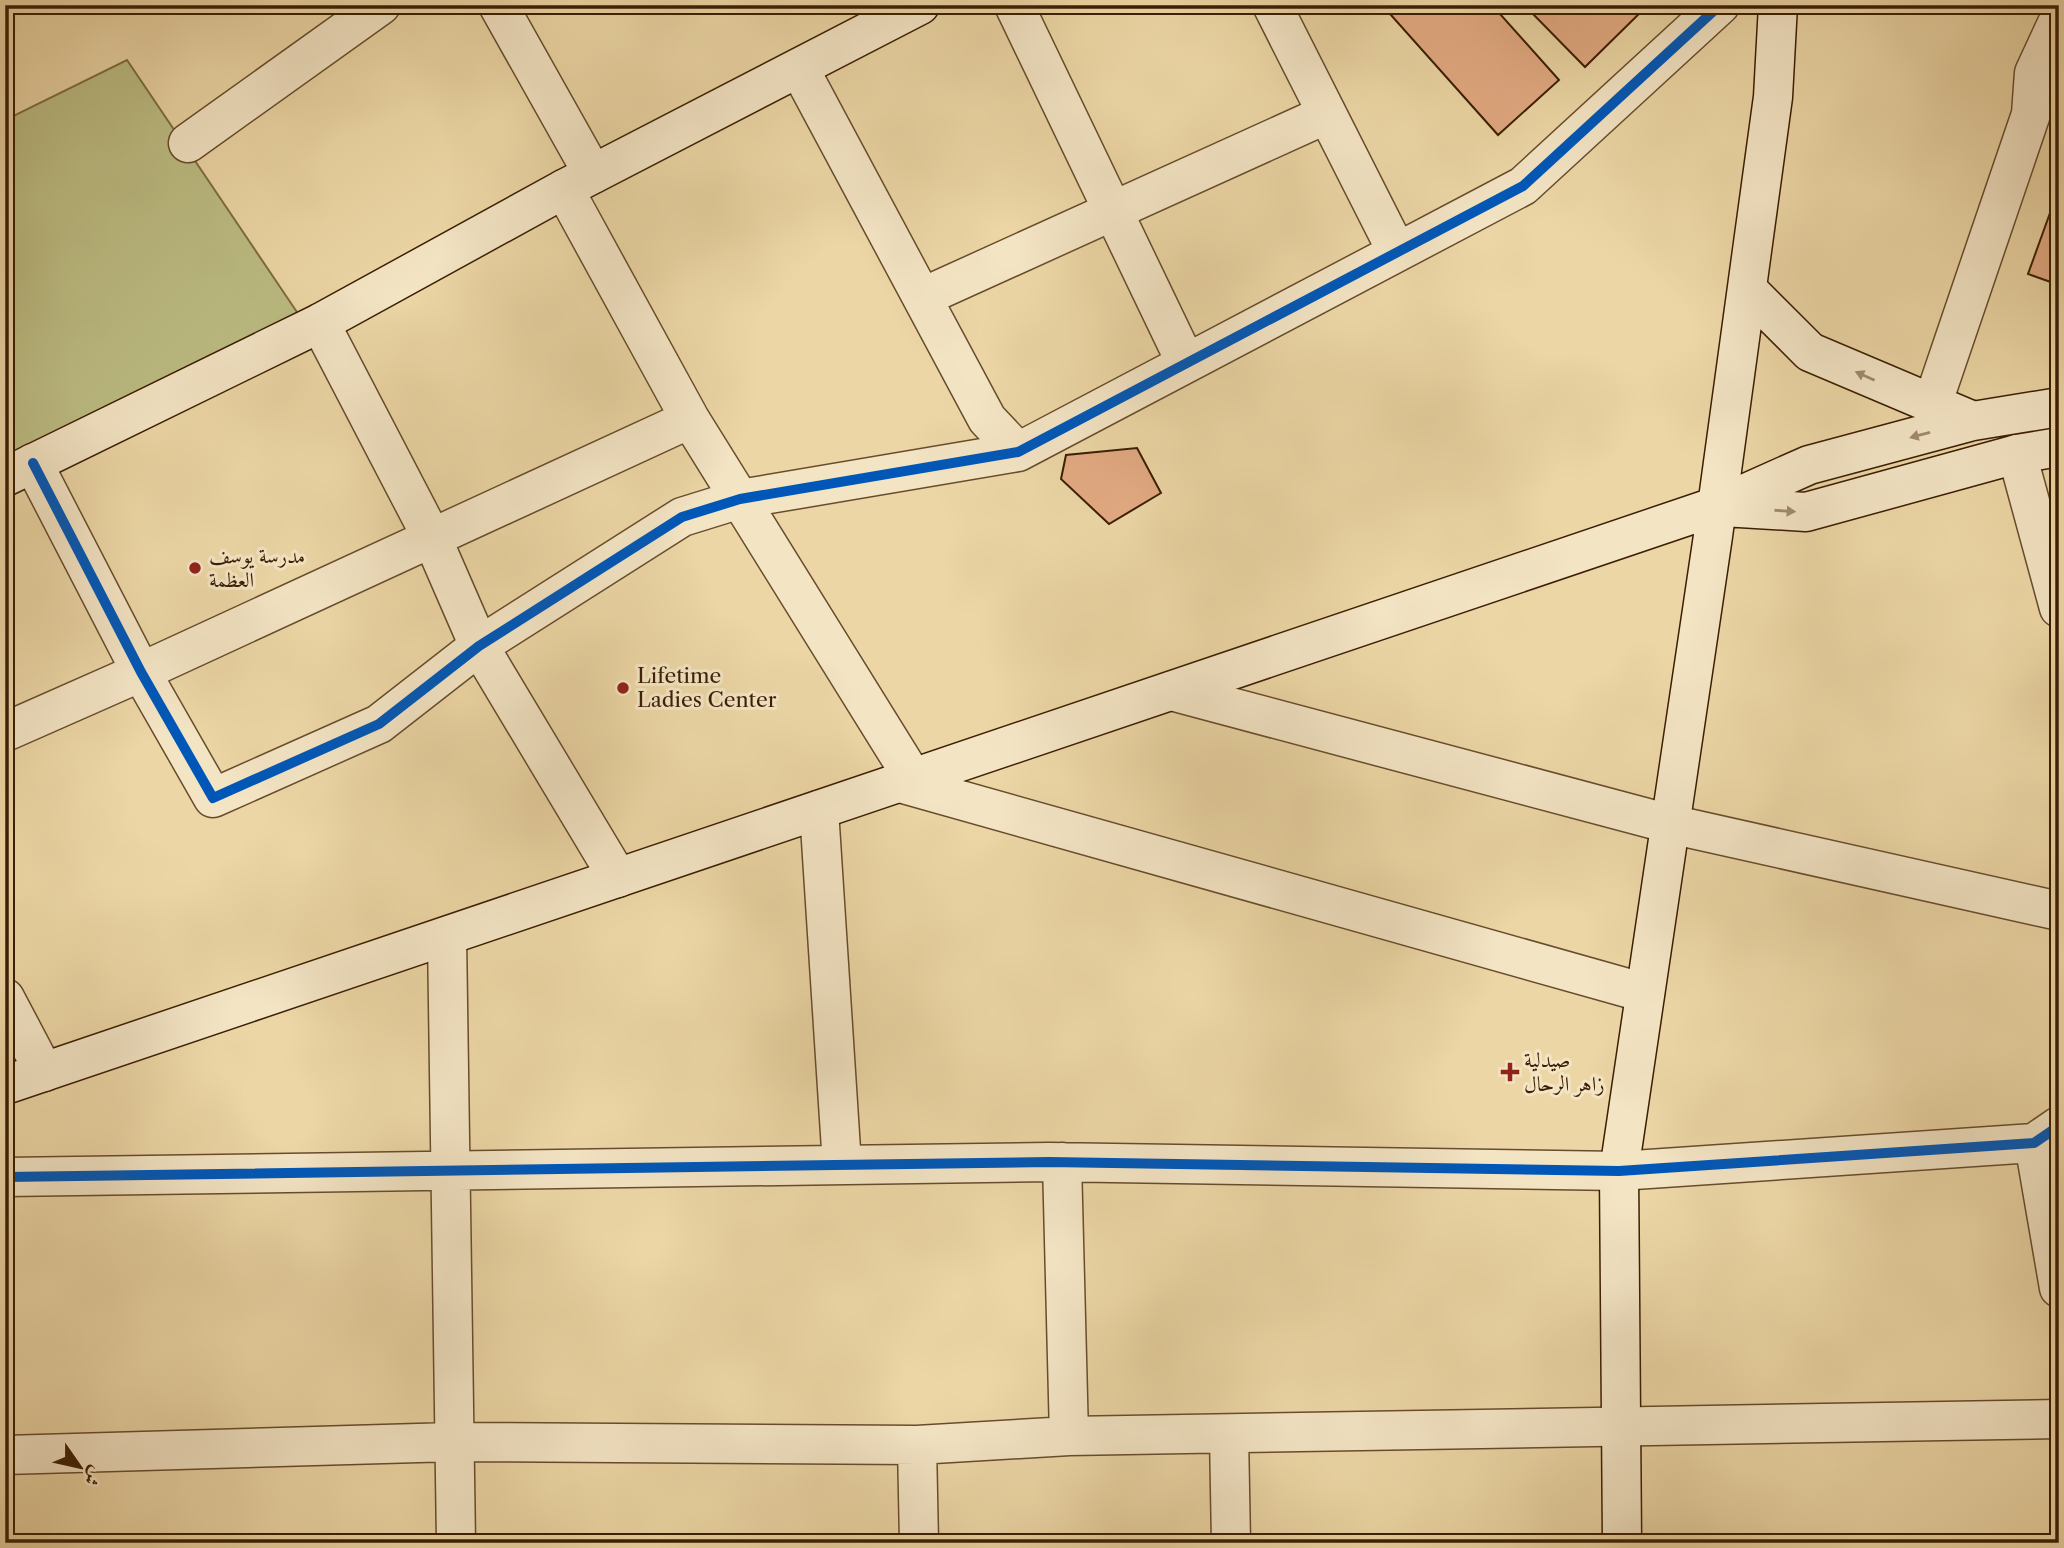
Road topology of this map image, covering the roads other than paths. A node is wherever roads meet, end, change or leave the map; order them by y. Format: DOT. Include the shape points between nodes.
graph roads {
  1 [pos="382,5"];
  2 [pos="498,5"];
  3 [pos="920,5"];
  4 [pos="1014,5"];
  5 [pos="1272,5"];
  6 [pos="1720,5"];
  7 [pos="1778,5"];
  8 [pos="2059,19"];
  9 [pos="799,68"];
  10 [pos="1327,114"];
  11 [pos="2045,119"];
  12 [pos="188,143"];
  13 [pos="579,181"];
  14 [pos="1113,210"];
  15 [pos="1397,252"];
  16 [pos="1747,289"];
  17 [pos="923,297"];
  18 [pos="320,323"];
  19 [pos="1186,363"];
  20 [pos="1932,405"];
  21 [pos="2059,407"];
  22 [pos="690,419"];
  23 [pos="1973,421"];
  24 [pos="2059,447"];
  25 [pos="1018,452"];
  26 [pos="2017,454"];
  27 [pos="19,470"];
  28 [pos="740,499"];
  29 [pos="1717,506"];
  30 [pos="432,538"];
  31 [pos="2059,608"];
  32 [pos="479,646"];
  33 [pos="141,672"];
  34 [pos="1171,691"];
  35 [pos="5,732"];
  36 [pos="906,781"];
  37 [pos="819,810"];
  38 [pos="1670,824"];
  39 [pos="618,878"];
  40 [pos="2059,911"];
  41 [pos="447,936"];
  42 [pos="1645,993"];
  43 [pos="5,998"];
  44 [pos="44,1072"];
  45 [pos="5,1085"];
  46 [pos="2046,1135"];
  47 [pos="1062,1162"];
  48 [pos="842,1165"];
  49 [pos="451,1170"];
  50 [pos="1619,1171"];
  51 [pos="5,1177"];
  52 [pos="2059,1287"];
  53 [pos="2059,1419"];
  54 [pos="1621,1426"];
  55 [pos="1229,1435"];
  56 [pos="1069,1436"];
  57 [pos="453,1441"];
  58 [pos="917,1445"];
  59 [pos="5,1455"];
  60 [pos="456,1543"];
  61 [pos="919,1543"];
  62 [pos="1231,1543"];
  63 [pos="1622,1543"];
  1 -- 12 [label="street"];
  2 -- 13 [label="street"];
  3 -- 9 [label="street"];
  4 -- 14 [label="street"];
  5 -- 10 [label="street"];
  6 -- 15 [label="street" via="1523,186"];
  7 -- 16 [label="street" via="1773,97"];
  8 -- 11 [label="street" via="2034,73"];
  9 -- 13 [label="street"];
  9 -- 17 [label="street"];
  10 -- 14 [label="street"];
  10 -- 15 [label="street"];
  11 -- 20 [label="street"];
  13 -- 18 [label="street"];
  13 -- 22 [label="street"];
  14 -- 17 [label="street"];
  14 -- 19 [label="street"];
  15 -- 19 [label="street"];
  20 -- 16 [label="street, one-way" via="1810,352"];
  16 -- 29 [label="street"];
  17 -- 25 [label="street" via="987,419"];
  18 -- 27 [label="street"];
  18 -- 30 [label="street"];
  19 -- 25 [label="street"];
  20 -- 23 [label="street"];
  21 -- 23 [label="street"];
  22 -- 28 [label="street"];
  22 -- 30 [label="street"];
  23 -- 29 [label="street, one-way" via="1808,465"];
  24 -- 26 [label="street"];
  25 -- 28 [label="street"];
  29 -- 26 [label="street, one-way" via="1806,512"];
  26 -- 31 [label="street"];
  27 -- 33 [label="street"];
  28 -- 32 [label="street" via="682,517"];
  28 -- 36 [label="street"];
  29 -- 34 [label="street"];
  29 -- 38 [label="street"];
  30 -- 32 [label="street"];
  30 -- 33 [label="street"];
  32 -- 33 [label="street" via="379,724 213,797"];
  32 -- 39 [label="street"];
  33 -- 35 [label="street"];
  34 -- 36 [label="street"];
  34 -- 38 [label="street"];
  36 -- 37 [label="street"];
  36 -- 42 [label="street"];
  37 -- 39 [label="street"];
  37 -- 48 [label="street"];
  38 -- 40 [label="street"];
  38 -- 42 [label="street"];
  39 -- 41 [label="street"];
  41 -- 44 [label="street"];
  41 -- 49 [label="street"];
  42 -- 50 [label="street"];
  43 -- 44 [label="street"];
  44 -- 45 [label="street"];
  46 -- 50 [label="street"];
  46 -- 52 [label="street"];
  47 -- 48 [label="street"];
  47 -- 50 [label="street"];
  47 -- 56 [label="street"];
  48 -- 49 [label="street"];
  49 -- 51 [label="street"];
  49 -- 57 [label="street"];
  50 -- 54 [label="street"];
  53 -- 54 [label="street"];
  54 -- 55 [label="street"];
  54 -- 63 [label="street"];
  55 -- 56 [label="street"];
  55 -- 62 [label="street"];
  56 -- 58 [label="street"];
  57 -- 58 [label="street"];
  57 -- 59 [label="street"];
  57 -- 60 [label="street"];
  58 -- 61 [label="street"];
}
